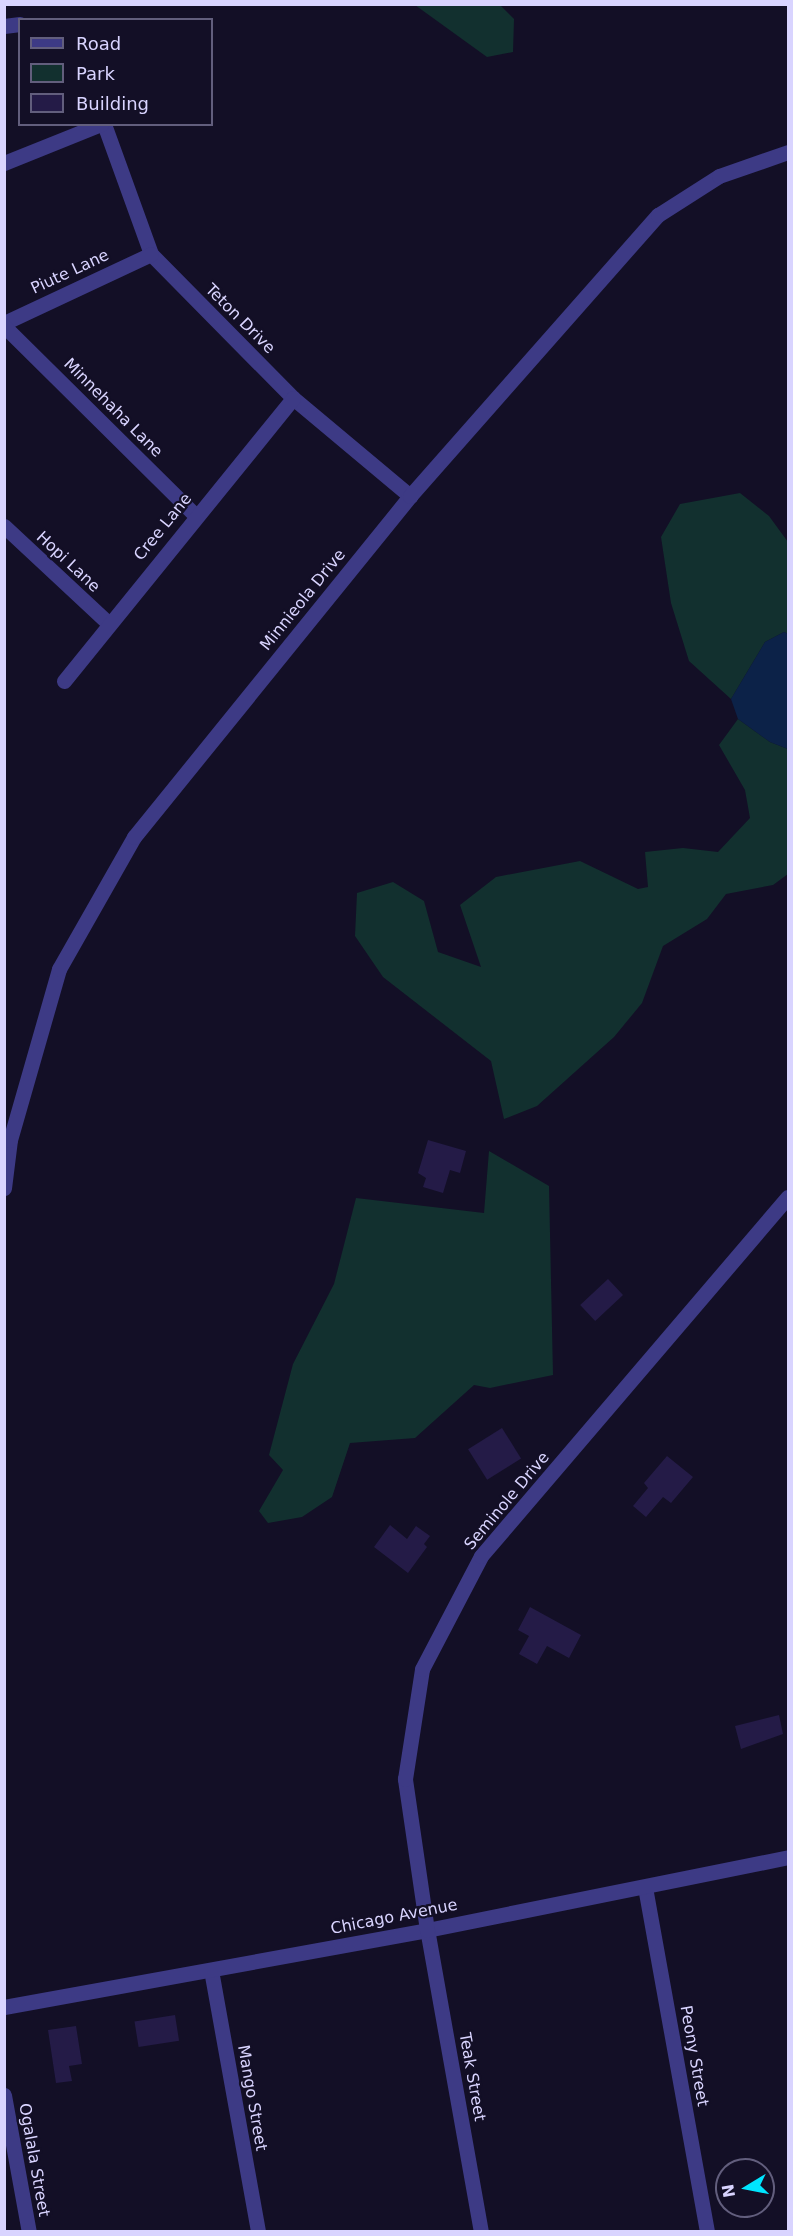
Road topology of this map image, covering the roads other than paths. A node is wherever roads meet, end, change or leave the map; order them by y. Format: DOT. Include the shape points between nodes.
graph roads {
  1 [pos="98,126"];
  2 [pos="104,126"];
  3 [pos="789,152"];
  4 [pos="4,163"];
  5 [pos="151,254"];
  6 [pos="4,324"];
  7 [pos="294,398"];
  8 [pos="410,496"];
  9 [pos="195,516"];
  10 [pos="4,526"];
  11 [pos="108,623"];
  12 [pos="64,681"];
  13 [pos="4,1188"];
  14 [pos="789,1197"];
  15 [pos="789,1857"];
  16 [pos="645,1887"];
  17 [pos="426,1930"];
  18 [pos="211,1970"];
  19 [pos="4,2007"];
  20 [pos="4,2095"];
  21 [pos="11,2168"];
  22 [pos="29,2232"];
  23 [pos="258,2232"];
  24 [pos="481,2232"];
  25 [pos="707,2232"];
  1 -- 4 [label="street"];
  2 -- 5 [label="street, Teton Drive"];
  3 -- 8 [label="street, Minnieola Drive" via="719,176 658,215"];
  5 -- 6 [label="street, Piute Lane"];
  5 -- 7 [label="street, Teton Drive"];
  6 -- 9 [label="street, Minnehaha Lane"];
  7 -- 8 [label="street, Teton Drive"];
  7 -- 9 [label="street, Cree Lane"];
  8 -- 13 [label="street, Minnieola Drive" via="134,837 59,969 10,1140"];
  9 -- 11 [label="street, Cree Lane"];
  10 -- 11 [label="street, Hopi Lane"];
  11 -- 12 [label="street, Cree Lane"];
  14 -- 17 [label="street, Seminole Drive" via="481,1556 423,1669 405,1779"];
  15 -- 16 [label="street, Chicago Avenue"];
  16 -- 17 [label="street, Chicago Avenue"];
  16 -- 25 [label="street, Peony Street"];
  17 -- 18 [label="street, Chicago Avenue"];
  17 -- 24 [label="street, Teak Street"];
  18 -- 19 [label="street, Chicago Avenue"];
  18 -- 23 [label="street, Mango Street"];
  20 -- 21 [label="street, Ogalala Street"];
  21 -- 22 [label="street, Ogalala Street"];
}
